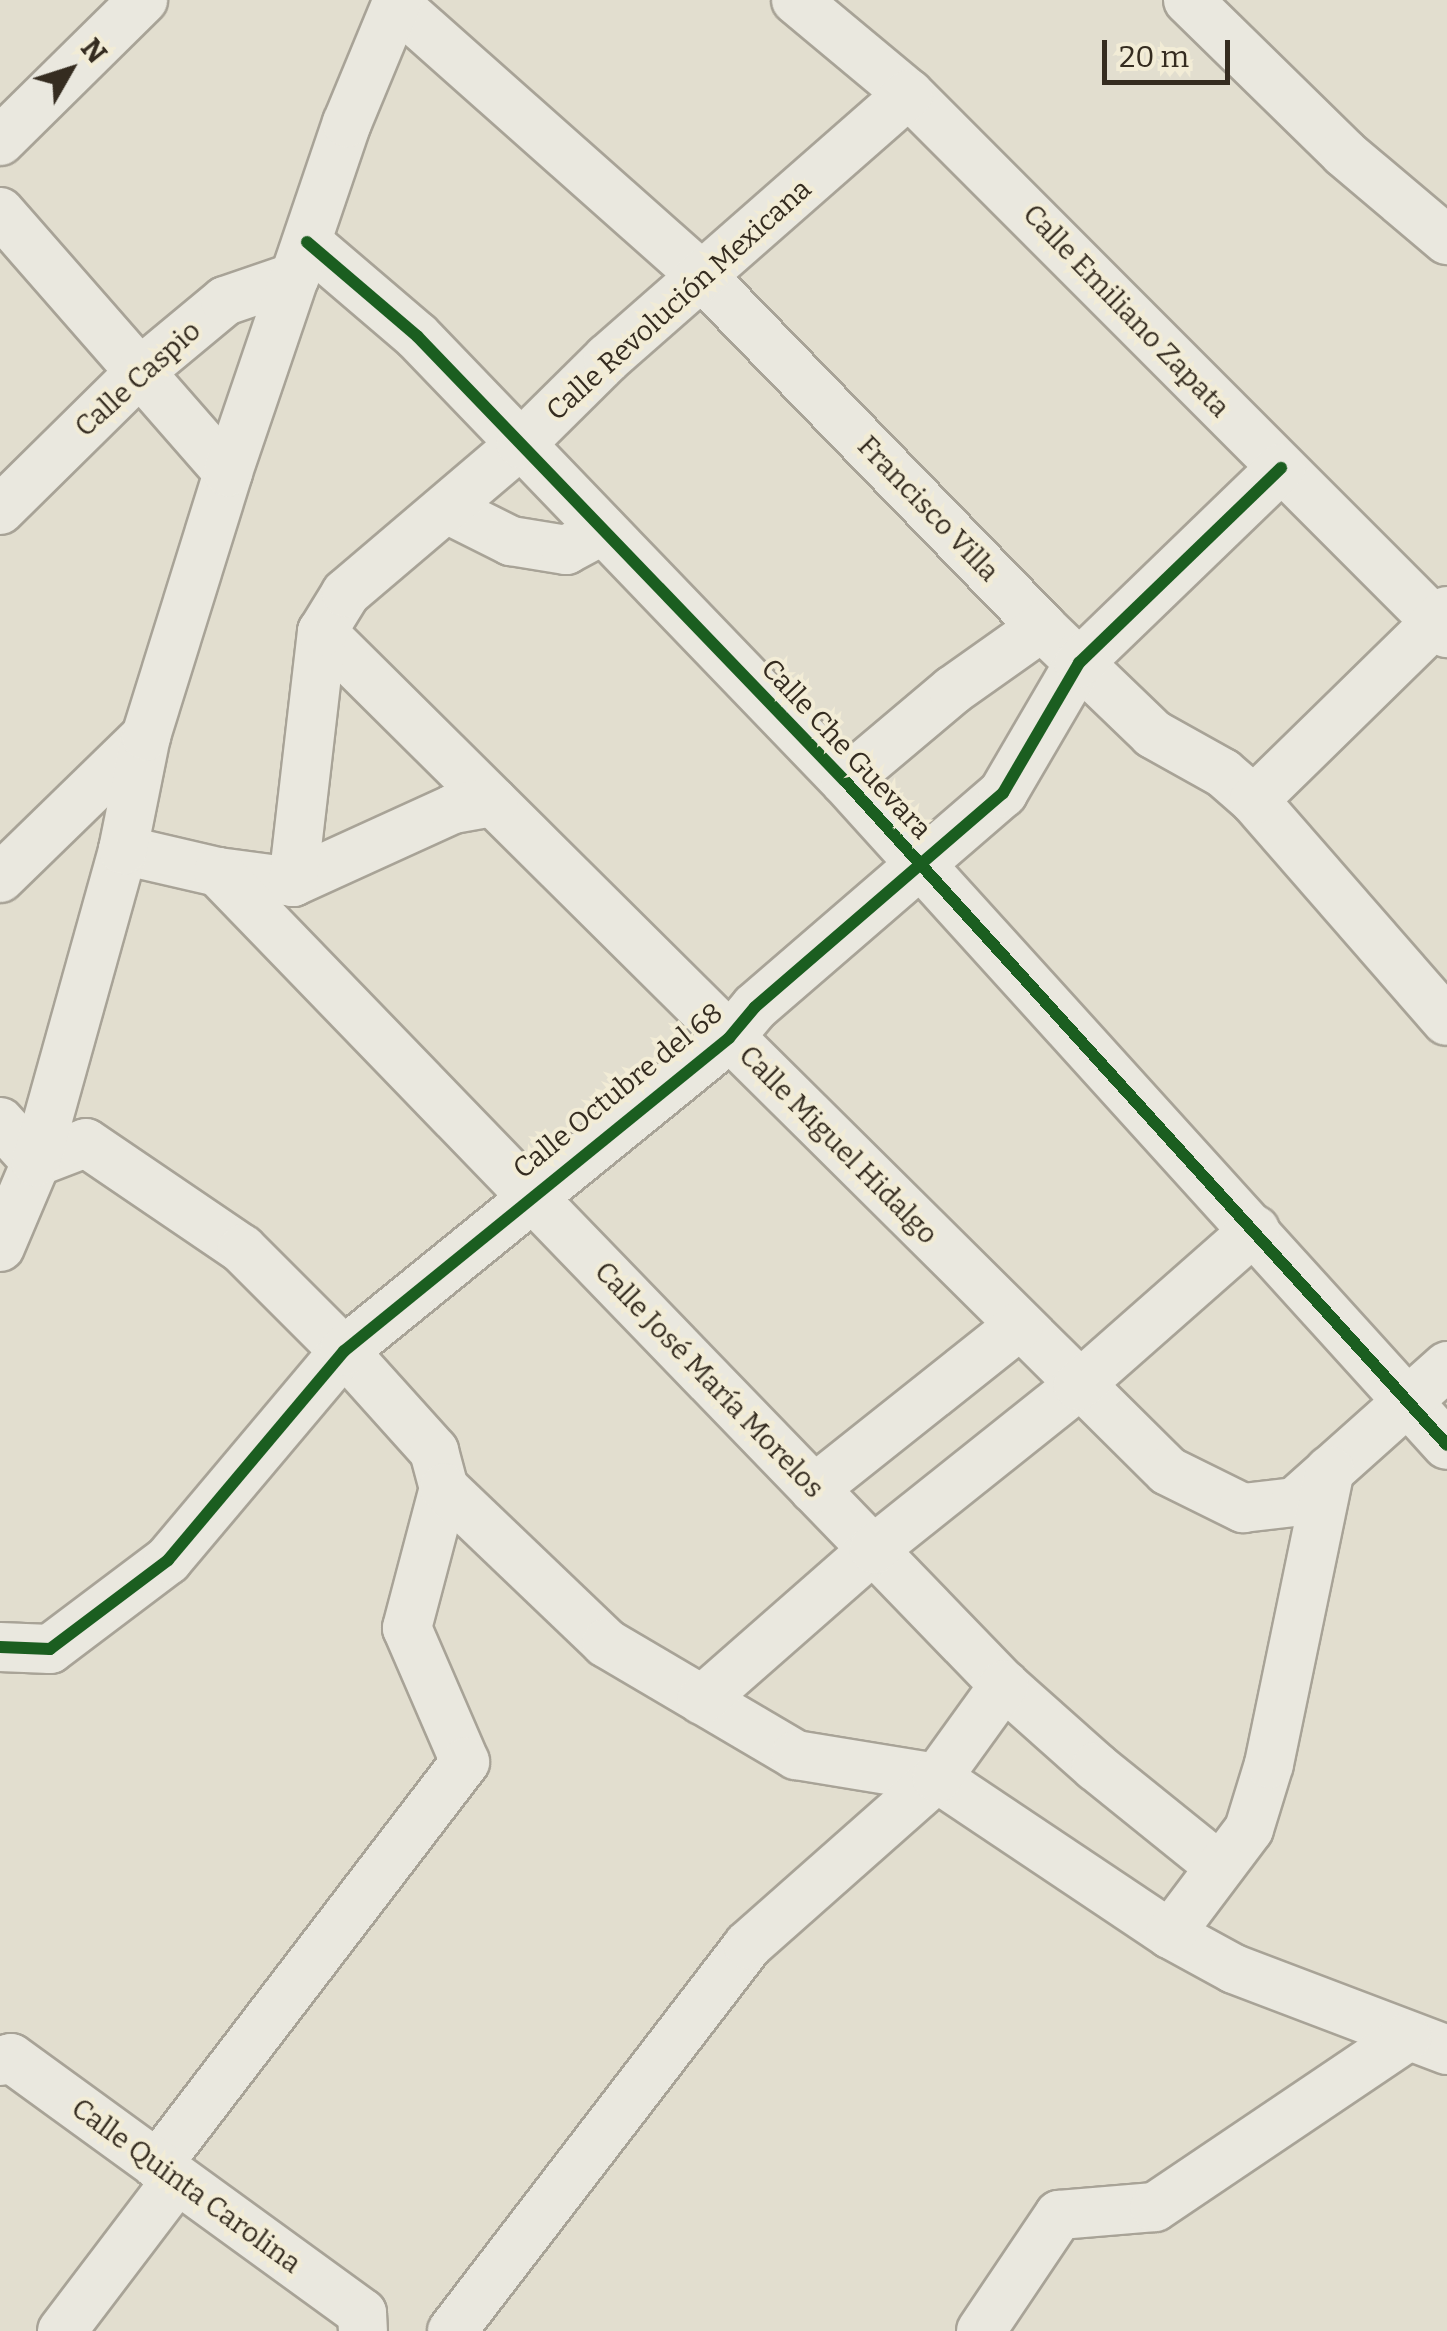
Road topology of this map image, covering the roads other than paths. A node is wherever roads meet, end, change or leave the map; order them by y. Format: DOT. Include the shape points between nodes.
graph roads {
  1 [pos="143,0"];
  2 [pos="796,0"];
  3 [pos="1188,0"];
  4 [pos="398,2"];
  5 [pos="909,94"];
  6 [pos="0,142"];
  7 [pos="0,212"];
  8 [pos="1447,240"];
  9 [pos="301,260"];
  10 [pos="703,277"];
  11 [pos="142,370"];
  12 [pos="521,444"];
  13 [pos="1281,468"];
  14 [pos="228,472"];
  15 [pos="0,510"];
  16 [pos="446,510"];
  17 [pos="603,530"];
  18 [pos="1443,622"];
  19 [pos="1042,627"];
  20 [pos="322,632"];
  21 [pos="1079,663"];
  22 [pos="146,736"];
  23 [pos="844,781"];
  24 [pos="1254,800"];
  25 [pos="493,802"];
  26 [pos="123,850"];
  27 [pos="921,865"];
  28 [pos="218,872"];
  29 [pos="0,878"];
  30 [pos="293,882"];
  31 [pos="1447,1021"];
  32 [pos="730,1038"];
  33 [pos="0,1122"];
  34 [pos="36,1162"];
  35 [pos="530,1196"];
  36 [pos="1255,1230"];
  37 [pos="0,1247"];
  38 [pos="1019,1326"];
  39 [pos="344,1351"];
  40 [pos="1447,1366"];
  41 [pos="1078,1386"];
  42 [pos="1407,1402"];
  43 [pos="1447,1445"];
  44 [pos="1330,1470"];
  45 [pos="444,1488"];
  46 [pos="814,1489"];
  47 [pos="874,1549"];
  48 [pos="0,1647"];
  49 [pos="1004,1684"];
  50 [pos="702,1700"];
  51 [pos="937,1778"];
  52 [pos="1220,1867"];
  53 [pos="1170,1934"];
  54 [pos="1432,2043"];
  55 [pos="6,2060"];
  56 [pos="167,2173"];
  57 [pos="362,2322"];
  58 [pos="62,2331"];
  59 [pos="452,2331"];
  60 [pos="981,2331"];
  1 -- 6 [label="street"];
  2 -- 5 [label="street, Calle Emiliano Zapata"];
  3 -- 8 [label="street" via="1344,153"];
  4 -- 9 [label="street" via="347,123"];
  4 -- 10 [label="street, Francisco Villa"];
  5 -- 10 [label="street, Calle Revolución Mexicana"];
  5 -- 13 [label="street, Calle Emiliano Zapata"];
  7 -- 11 [label="street"];
  9 -- 11 [label="street, Calle Caspio" via="225,301"];
  9 -- 12 [label="street, Calle Che Guevara" via="417,336"];
  9 -- 14 [label="street"];
  10 -- 12 [label="street, Calle Revolución Mexicana"];
  10 -- 19 [label="street, Francisco Villa"];
  11 -- 14 [label="street"];
  11 -- 15 [label="street, Calle Caspio"];
  12 -- 16 [label="street, Calle Revolución Mexicana"];
  12 -- 17 [label="street, Calle Che Guevara"];
  13 -- 18 [label="street, Calle Emiliano Zapata"];
  13 -- 21 [label="street, Calle Octubre del 68"];
  14 -- 22 [label="street"];
  16 -- 17 [label="street" via="511,541 566,550"];
  16 -- 20 [label="street, Calle Revolución Mexicana" via="346,592"];
  17 -- 23 [label="street, Calle Che Guevara"];
  18 -- 24 [label="street"];
  19 -- 21 [label="street, Francisco Villa"];
  19 -- 23 [label="street"];
  20 -- 25 [label="street, Calle Miguel Hidalgo"];
  20 -- 30 [label="street"];
  21 -- 24 [label="street, Francisco Villa" via="1153,734"];
  21 -- 27 [label="street, Calle Octubre del 68" via="1003,793"];
  22 -- 26 [label="street"];
  22 -- 29 [label="street"];
  23 -- 27 [label="street, Calle Che Guevara"];
  24 -- 31 [label="street, Francisco Villa"];
  25 -- 30 [label="street" via="453,809"];
  25 -- 32 [label="street, Calle Miguel Hidalgo"];
  26 -- 28 [label="street"];
  26 -- 34 [label="street"];
  27 -- 32 [label="street, Calle Octubre del 68" via="755,1007"];
  27 -- 36 [label="street, Calle Che Guevara"];
  28 -- 30 [label="street"];
  28 -- 35 [label="street, Calle José María Morelos"];
  32 -- 35 [label="street, Calle Octubre del 68"];
  32 -- 38 [label="street, Calle Miguel Hidalgo"];
  33 -- 34 [label="street"];
  34 -- 37 [label="street"];
  34 -- 39 [label="street" via="86,1143 242,1248"];
  35 -- 39 [label="street, Calle Octubre del 68"];
  35 -- 46 [label="street, Calle José María Morelos"];
  36 -- 41 [label="street"];
  36 -- 42 [label="street, Calle Che Guevara"];
  38 -- 41 [label="street, Calle Miguel Hidalgo"];
  38 -- 46 [label="street"];
  39 -- 45 [label="street" via="434,1451"];
  39 -- 48 [label="street, Calle Octubre del 68" via="168,1560 50,1649"];
  40 -- 42 [label="street"];
  41 -- 44 [label="street, Calle Miguel Hidalgo" via="1168,1471 1243,1508 1295,1502"];
  41 -- 47 [label="street"];
  42 -- 43 [label="street, Calle Che Guevara"];
  42 -- 44 [label="street"];
  44 -- 52 [label="street" via="1269,1764 1249,1829"];
  45 -- 50 [label="street" via="606,1643"];
  45 -- 56 [label="street" via="407,1628 465,1762"];
  46 -- 47 [label="street, Calle José María Morelos"];
  47 -- 49 [label="street, Calle José María Morelos"];
  47 -- 50 [label="street"];
  49 -- 51 [label="street"];
  49 -- 52 [label="street, Calle José María Morelos"];
  50 -- 51 [label="street" via="796,1755"];
  51 -- 53 [label="street"];
  51 -- 59 [label="street" via="748,1945"];
  52 -- 53 [label="street"];
  53 -- 54 [label="street" via="1234,1969"];
  54 -- 60 [label="street" via="1155,2208 1059,2215"];
  55 -- 56 [label="street, Calle Quinta Carolina"];
  56 -- 57 [label="street, Calle Quinta Carolina"];
  56 -- 58 [label="street"];
}
